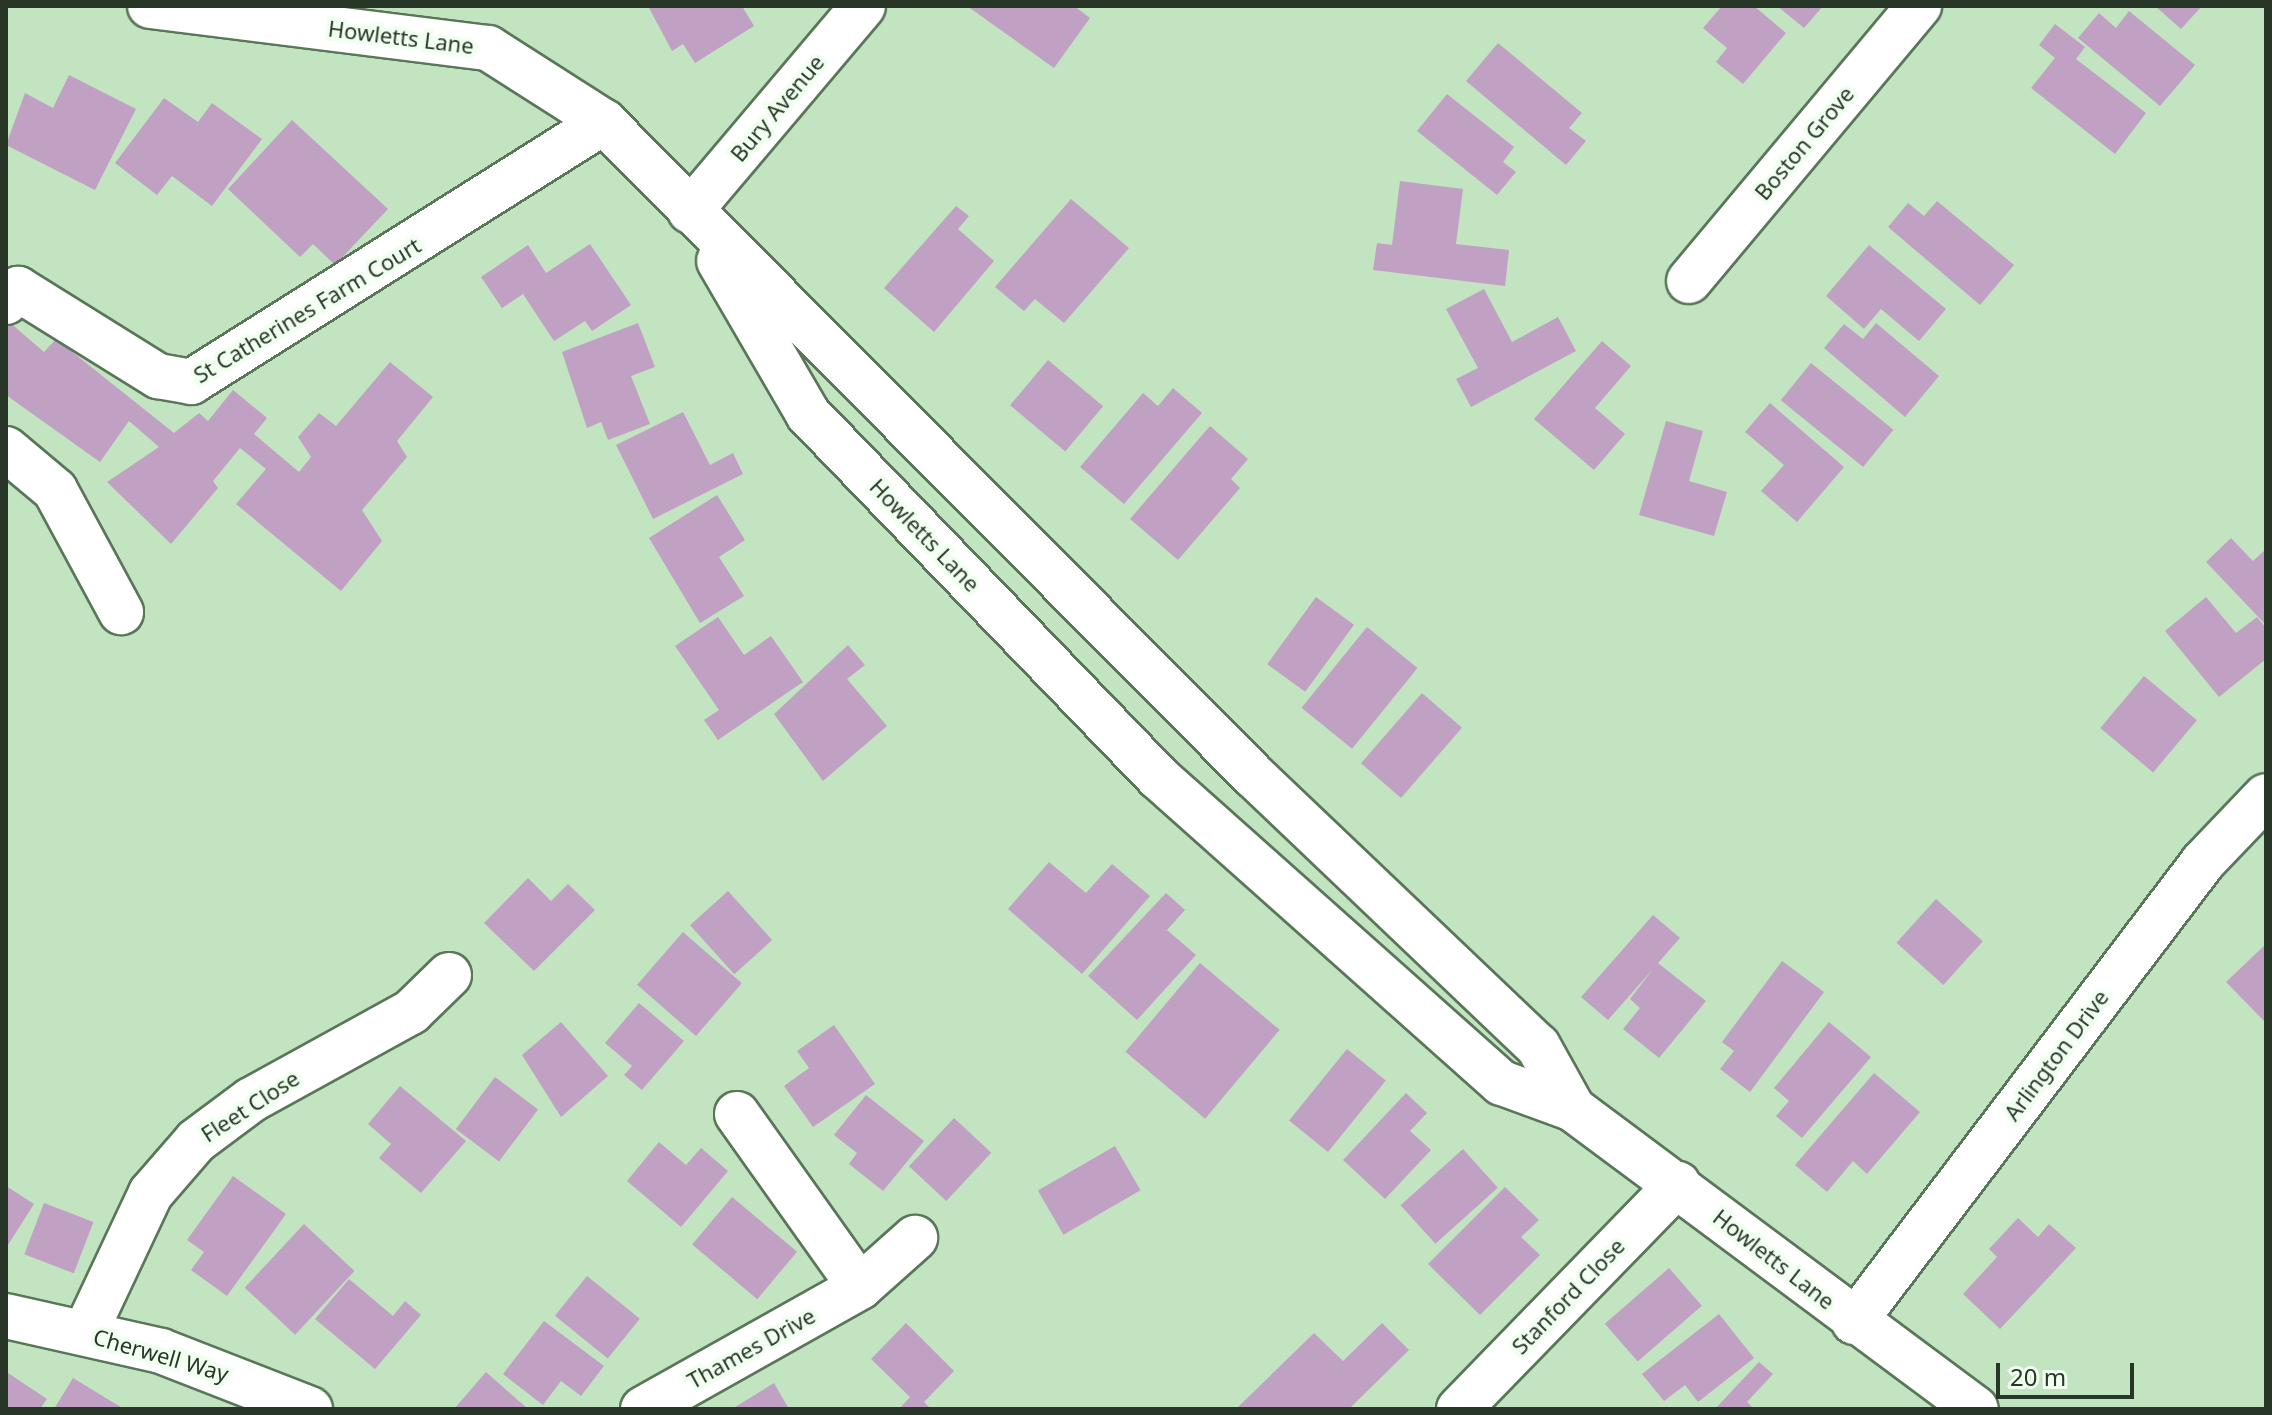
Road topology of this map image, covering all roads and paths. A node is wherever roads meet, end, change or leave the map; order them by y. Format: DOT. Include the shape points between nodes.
graph roads {
  1 [pos="150,6"];
  2 [pos="863,6"];
  3 [pos="1919,6"];
  4 [pos="604,122"];
  5 [pos="690,211"];
  6 [pos="1689,281"];
  7 [pos="6,302"];
  8 [pos="6,449"];
  9 [pos="121,612"];
  10 [pos="1254,776"];
  11 [pos="2266,796"];
  12 [pos="1209,823"];
  13 [pos="449,975"];
  14 [pos="1573,1109"];
  15 [pos="737,1114"];
  16 [pos="1678,1184"];
  17 [pos="915,1238"];
  18 [pos="860,1287"];
  19 [pos="6,1316"];
  20 [pos="1854,1322"];
  21 [pos="85,1333"];
  22 [pos="310,1409"];
  23 [pos="643,1409"];
  24 [pos="1459,1409"];
  25 [pos="1976,1409"];
  1 -- 4 [label="street, Howletts Lane" via="488,48"];
  2 -- 5 [label="street, Bury Avenue"];
  3 -- 6 [label="street, Boston Grove"];
  4 -- 5 [label="street, Howletts Lane"];
  4 -- 7 [label="street, St Catherines Farm Court" via="191,382 158,376 18,289"];
  5 -- 10 [label="street, Howletts Lane"];
  5 -- 12 [label="street, Howletts Lane" via="808,414"];
  8 -- 9 [label="street" via="55,490"];
  10 -- 12 [label="street"];
  10 -- 14 [label="street, Howletts Lane" via="1538,1046"];
  11 -- 20 [label="street, Arlington Drive" via="2203,862"];
  12 -- 14 [label="street, Howletts Lane" via="1502,1083"];
  13 -- 21 [label="street, Fleet Close" via="411,1012 251,1100 196,1141 151,1193"];
  14 -- 16 [label="street, Howletts Lane"];
  15 -- 18 [label="street"];
  16 -- 20 [label="street, Howletts Lane"];
  16 -- 24 [label="street, Stanford Close"];
  17 -- 18 [label="street, Thames Drive"];
  18 -- 23 [label="street, Thames Drive"];
  19 -- 21 [label="street, Cherwell Way"];
  20 -- 25 [label="street, Howletts Lane"];
  21 -- 22 [label="street, Cherwell Way" via="161,1351"];
}
